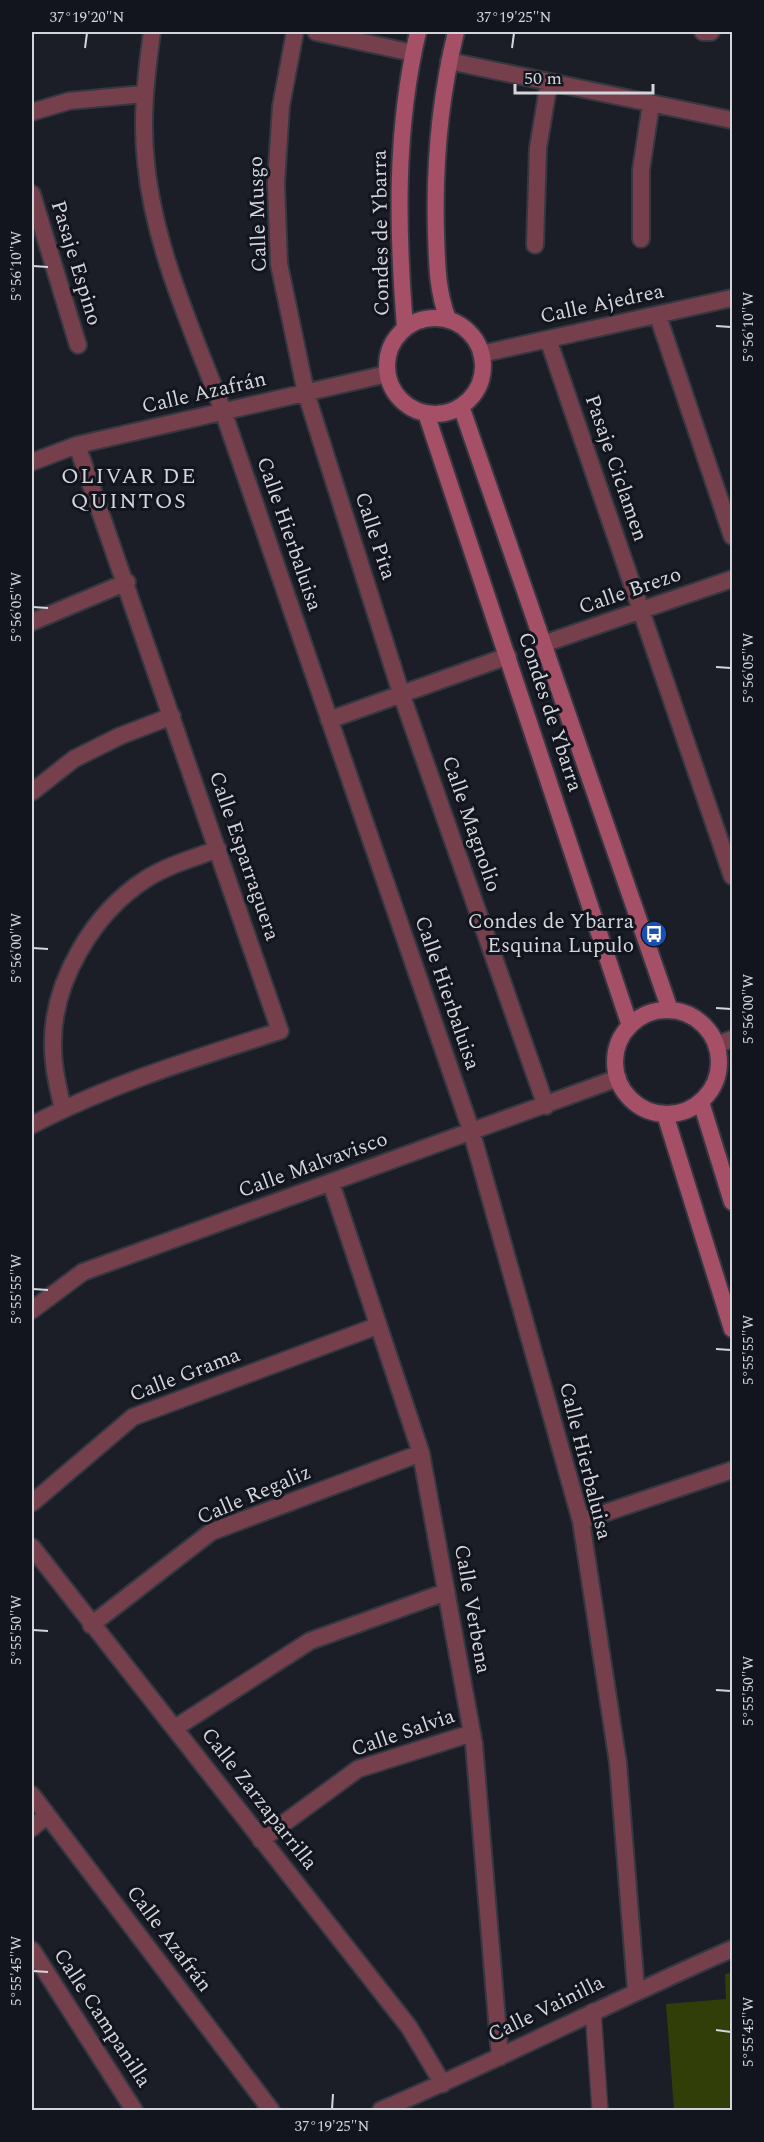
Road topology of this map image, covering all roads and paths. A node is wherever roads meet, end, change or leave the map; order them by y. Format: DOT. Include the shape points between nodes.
graph roads {
  1 [pos="152,32"];
  2 [pos="295,32"];
  3 [pos="316,32"];
  4 [pos="418,32"];
  5 [pos="456,32"];
  6 [pos="704,32"];
  7 [pos="711,32"];
  8 [pos="413,54"];
  9 [pos="449,61"];
  10 [pos="549,82"];
  11 [pos="143,94"];
  12 [pos="651,104"];
  13 [pos="32,112"];
  14 [pos="732,120"];
  15 [pos="32,194"];
  16 [pos="641,239"];
  17 [pos="535,245"];
  18 [pos="732,298"];
  19 [pos="658,315"];
  20 [pos="448,319"];
  21 [pos="405,327"];
  22 [pos="548,339"];
  23 [pos="78,345"];
  24 [pos="482,354"];
  25 [pos="387,374"];
  26 [pos="306,393"];
  27 [pos="460,406"];
  28 [pos="223,411"];
  29 [pos="426,413"];
  30 [pos="77,445"];
  31 [pos="32,462"];
  32 [pos="732,536"];
  33 [pos="732,579"];
  34 [pos="127,582"];
  35 [pos="641,611"];
  36 [pos="32,622"];
  37 [pos="543,644"];
  38 [pos="508,656"];
  39 [pos="401,693"];
  40 [pos="172,716"];
  41 [pos="329,720"];
  42 [pos="32,792"];
  43 [pos="218,849"];
  44 [pos="732,876"];
  45 [pos="670,1010"];
  46 [pos="630,1026"];
  47 [pos="732,1039"];
  48 [pos="716,1044"];
  49 [pos="618,1078"];
  50 [pos="701,1102"];
  51 [pos="546,1106"];
  52 [pos="63,1109"];
  53 [pos="665,1114"];
  54 [pos="32,1125"];
  55 [pos="471,1130"];
  56 [pos="331,1183"];
  57 [pos="732,1202"];
  58 [pos="32,1310"];
  59 [pos="377,1326"];
  60 [pos="732,1329"];
  61 [pos="421,1453"];
  62 [pos="732,1470"];
  63 [pos="32,1503"];
  64 [pos="581,1521"];
  65 [pos="32,1547"];
  66 [pos="446,1592"];
  67 [pos="91,1625"];
  68 [pos="175,1728"];
  69 [pos="472,1733"];
  70 [pos="32,1795"];
  71 [pos="47,1815"];
  72 [pos="32,1828"];
  73 [pos="261,1840"];
  74 [pos="732,1949"];
  75 [pos="32,1950"];
  76 [pos="636,1990"];
  77 [pos="593,2011"];
  78 [pos="500,2057"];
  79 [pos="442,2084"];
  80 [pos="134,2110"];
  81 [pos="271,2110"];
  82 [pos="381,2110"];
  83 [pos="600,2110"];
  1 -- 11 [label="street, Calle Hierbaluisa"];
  2 -- 26 [label="street, Calle Musgo" via="282,106 276,183 279,264"];
  3 -- 8 [label="street"];
  4 -- 8 [label="main road, Condes de Ybarra"];
  5 -- 9 [label="main road"];
  6 -- 7 [label="street"];
  8 -- 21 [label="main road, Condes de Ybarra" via="402,136 399,201"];
  9 -- 10 [label="street"];
  9 -- 20 [label="main road" via="435,187 439,296"];
  10 -- 12 [label="street"];
  10 -- 17 [label="street" via="538,148"];
  11 -- 13 [label="street" via="69,101"];
  11 -- 28 [label="street, Calle Hierbaluisa" via="146,164 159,228 178,292"];
  12 -- 14 [label="street"];
  12 -- 16 [label="street" via="641,170"];
  15 -- 23 [label="street, Pasaje Espino"];
  18 -- 19 [label="street, Calle Ajedrea"];
  19 -- 22 [label="street, Calle Ajedrea"];
  19 -- 32 [label="street"];
  20 -- 21 [label="main road" via="433,317"];
  20 -- 24 [label="main road" via="475,338"];
  21 -- 25 [label="main road" via="390,348"];
  22 -- 24 [label="street, Calle Ajedrea"];
  22 -- 35 [label="street, Pasaje Ciclamen"];
  24 -- 27 [label="main road" via="480,383"];
  25 -- 26 [label="street, Calle Azafrán"];
  25 -- 29 [label="main road" via="400,400"];
  26 -- 28 [label="street, Calle Azafrán"];
  26 -- 39 [label="street, Calle Pita"];
  27 -- 29 [label="main road" via="444,413"];
  27 -- 37 [label="main road, Condes de Ybarra"];
  28 -- 30 [label="street, Calle Azafrán"];
  28 -- 41 [label="street, Calle Hierbaluisa"];
  29 -- 38 [label="main road, Condes de Ybarra"];
  30 -- 31 [label="street, Calle Azafrán"];
  30 -- 34 [label="street, Calle Esparraguera"];
  33 -- 35 [label="street, Calle Brezo"];
  34 -- 36 [label="street"];
  34 -- 40 [label="street, Calle Esparraguera"];
  35 -- 37 [label="street, Calle Brezo"];
  35 -- 44 [label="street, Pasaje Ciclamen"];
  37 -- 45 [label="main road, Condes de Ybarra"];
  38 -- 39 [label="street"];
  38 -- 46 [label="main road, Condes de Ybarra"];
  39 -- 41 [label="street"];
  39 -- 51 [label="street, Calle Magnolio"];
  40 -- 42 [label="street" via="74,759"];
  40 -- 43 [label="street, Calle Esparraguera"];
  41 -- 55 [label="street, Calle Hierbaluisa"];
  43 -- 52 [label="street" via="145,880 115,906 73,962 56,1015 52,1045"];
  43 -- 52 [label="street, Calle Esparraguera" via="280,1031 139,1077"];
  45 -- 46 [label="main road" via="655,1011"];
  45 -- 48 [label="main road" via="698,1020"];
  46 -- 49 [label="main road" via="617,1052"];
  47 -- 48 [label="street"];
  48 -- 50 [label="main road" via="717,1076"];
  49 -- 51 [label="street, Calle Malvavisco"];
  49 -- 53 [label="main road" via="638,1105"];
  50 -- 53 [label="main road" via="678,1113"];
  50 -- 57 [label="main road"];
  51 -- 55 [label="street, Calle Malvavisco"];
  52 -- 54 [label="street, Calle Esparraguera"];
  53 -- 60 [label="main road"];
  55 -- 56 [label="street, Calle Malvavisco"];
  55 -- 64 [label="street, Calle Hierbaluisa"];
  56 -- 58 [label="street, Calle Malvavisco" via="83,1272"];
  56 -- 59 [label="street, Calle Verbena"];
  59 -- 61 [label="street, Calle Verbena"];
  59 -- 63 [label="street, Calle Grama" via="133,1418"];
  61 -- 66 [label="street, Calle Verbena"];
  61 -- 67 [label="street, Calle Regaliz" via="211,1532"];
  62 -- 64 [label="street"];
  64 -- 76 [label="street, Calle Hierbaluisa" via="618,1763"];
  65 -- 67 [label="street, Calle Zarzaparrilla"];
  66 -- 68 [label="street" via="310,1641"];
  66 -- 69 [label="street, Calle Verbena"];
  67 -- 68 [label="street, Calle Zarzaparrilla"];
  68 -- 73 [label="street, Calle Zarzaparrilla"];
  69 -- 73 [label="street, Calle Salvia" via="358,1769"];
  69 -- 78 [label="street, Calle Verbena"];
  70 -- 71 [label="street, Calle Azafrán"];
  71 -- 72 [label="street"];
  71 -- 81 [label="street, Calle Azafrán"];
  73 -- 79 [label="street, Calle Zarzaparrilla" via="409,2027"];
  74 -- 76 [label="street, Calle Vainilla"];
  75 -- 80 [label="street, Calle Campanilla"];
  76 -- 77 [label="street, Calle Vainilla"];
  77 -- 78 [label="street, Calle Vainilla"];
  77 -- 83 [label="street"];
  78 -- 79 [label="street, Calle Vainilla"];
  79 -- 82 [label="street, Calle Vainilla"];
}
